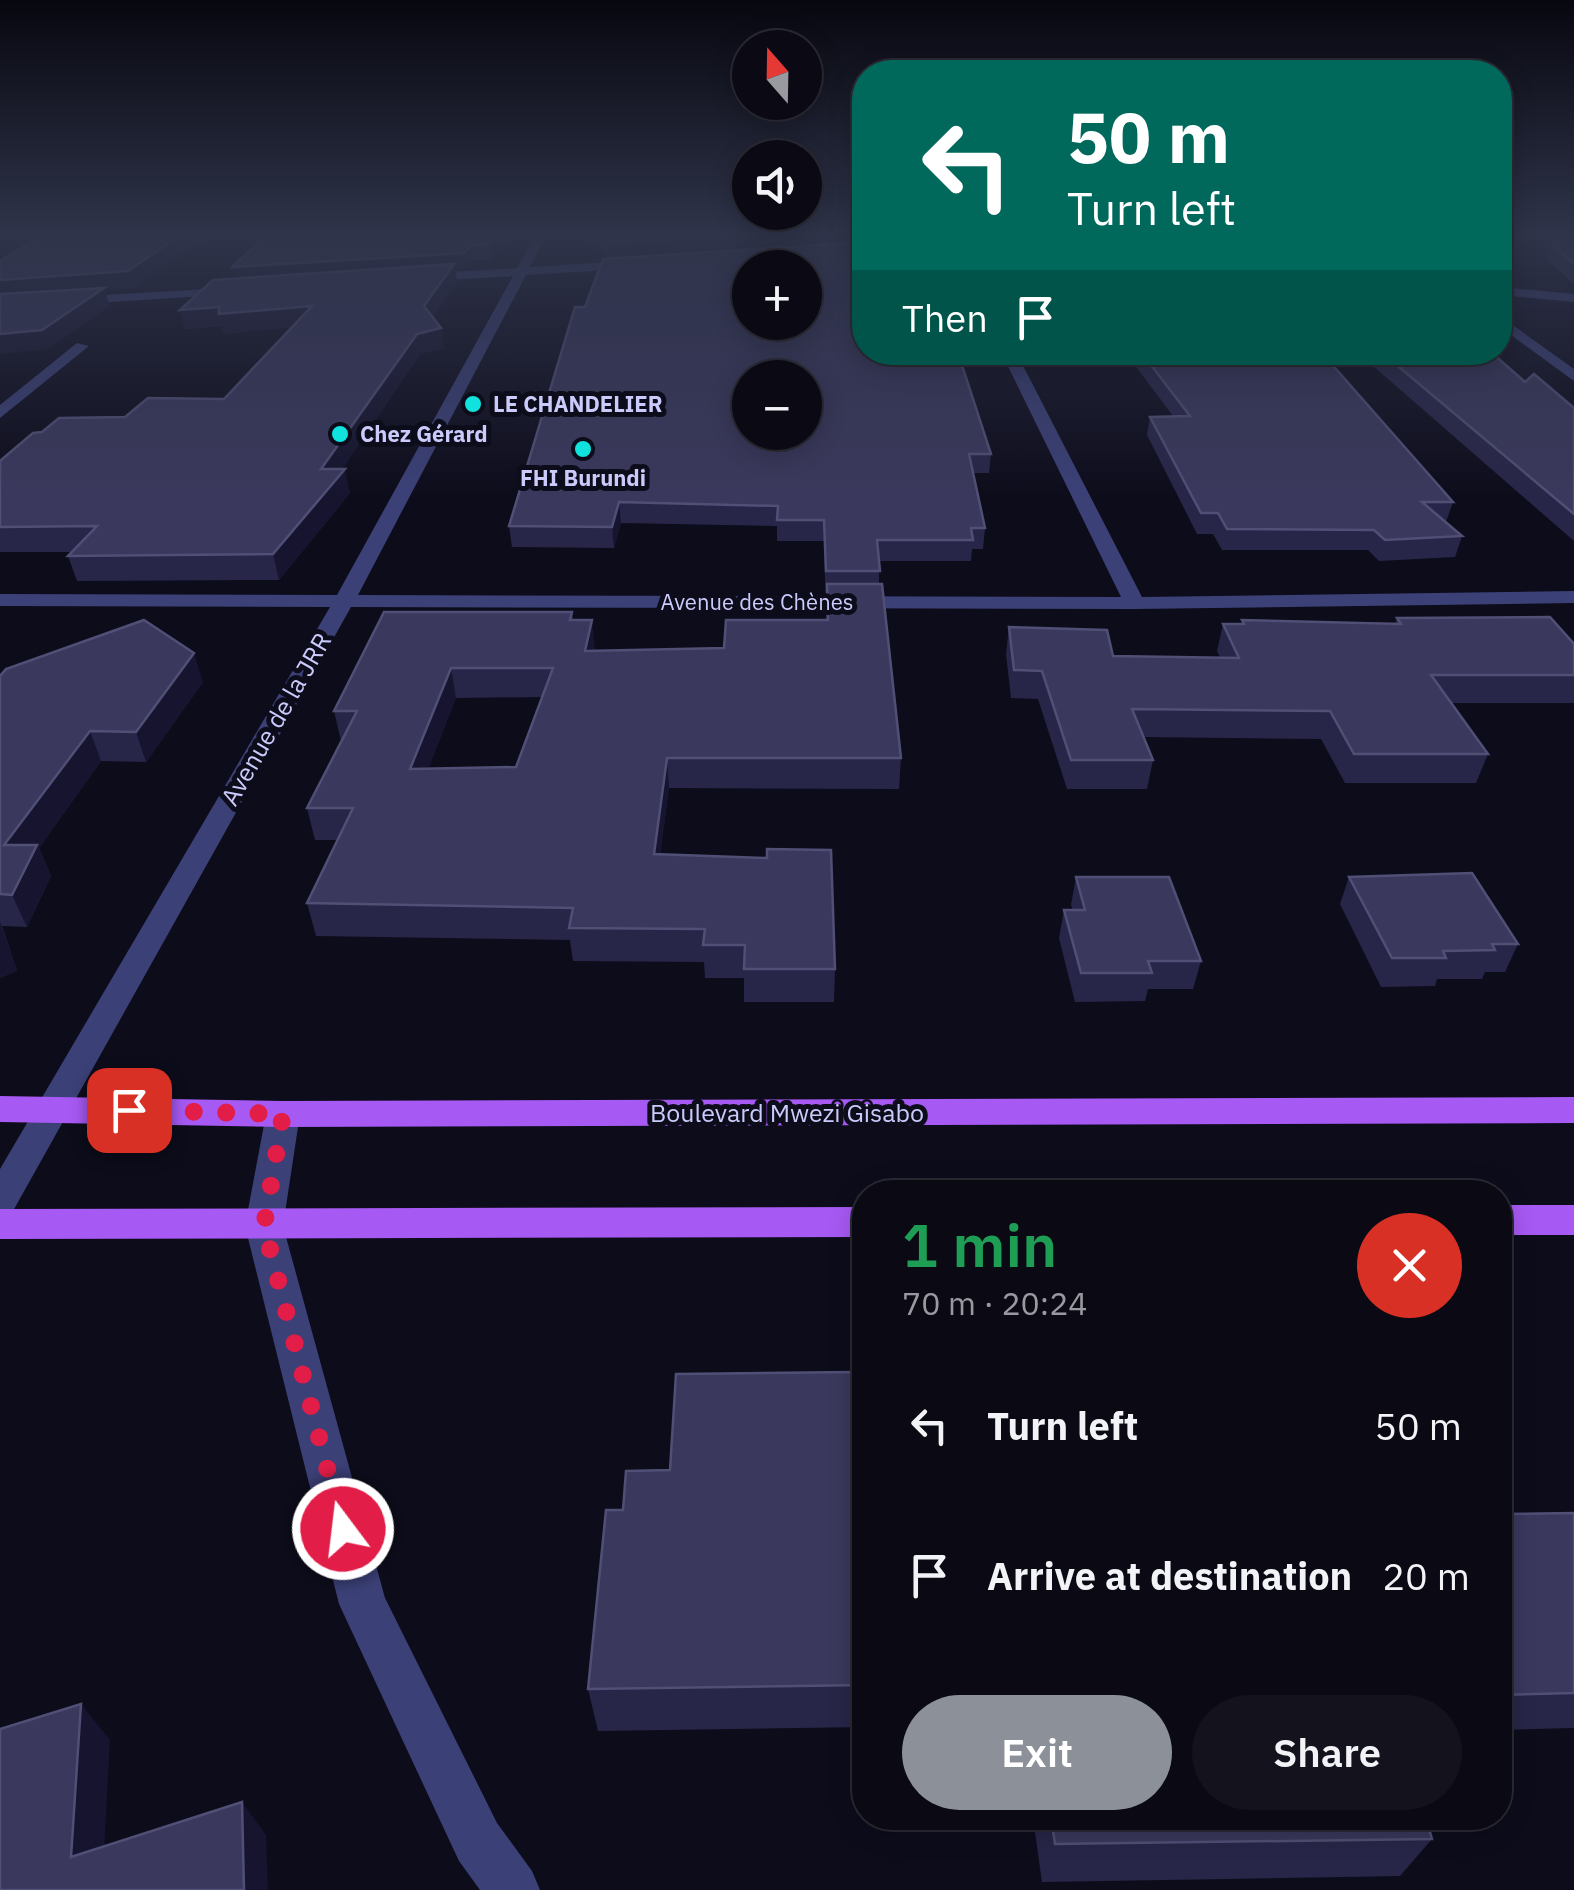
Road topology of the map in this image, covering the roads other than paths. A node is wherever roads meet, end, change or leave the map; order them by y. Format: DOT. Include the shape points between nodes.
graph roads {
  1 [pos="495,320"];
  2 [pos="1512,329"];
  3 [pos="82,346"];
  4 [pos="1015,365"];
  5 [pos="1574,376"];
  6 [pos="0,413"];
  7 [pos="1574,597"];
  8 [pos="0,600"];
  9 [pos="345,600"];
  10 [pos="1135,604"];
  11 [pos="0,1109"];
  12 [pos="52,1109"];
  13 [pos="1574,1110"];
  14 [pos="283,1114"];
  15 [pos="0,1201"];
  16 [pos="1512,1220"];
  17 [pos="1574,1220"];
  18 [pos="852,1222"];
  19 [pos="0,1224"];
  20 [pos="264,1226"];
  21 [pos="513,1890"];
  1 -- 9 [label="street, Avenue de la JRR"];
  2 -- 5 [label="street"];
  3 -- 6 [label="street"];
  4 -- 10 [label="street"];
  7 -- 10 [label="street, Avenue des Chènes"];
  8 -- 9 [label="street, Avenue des Chènes"];
  9 -- 10 [label="street, Avenue des Chènes"];
  9 -- 12 [label="street, Avenue de la JRR"];
  11 -- 12 [label="main road, Boulevard Mwezi Gisabo"];
  12 -- 14 [label="main road, Boulevard Mwezi Gisabo"];
  12 -- 15 [label="street, Avenue de la JRR"];
  13 -- 14 [label="main road, Boulevard Mwezi Gisabo"];
  14 -- 20 [label="street"];
  16 -- 17 [label="main road"];
  18 -- 20 [label="main road"];
  19 -- 20 [label="main road"];
  20 -- 21 [label="street" via="363,1604 478,1842"];
}
